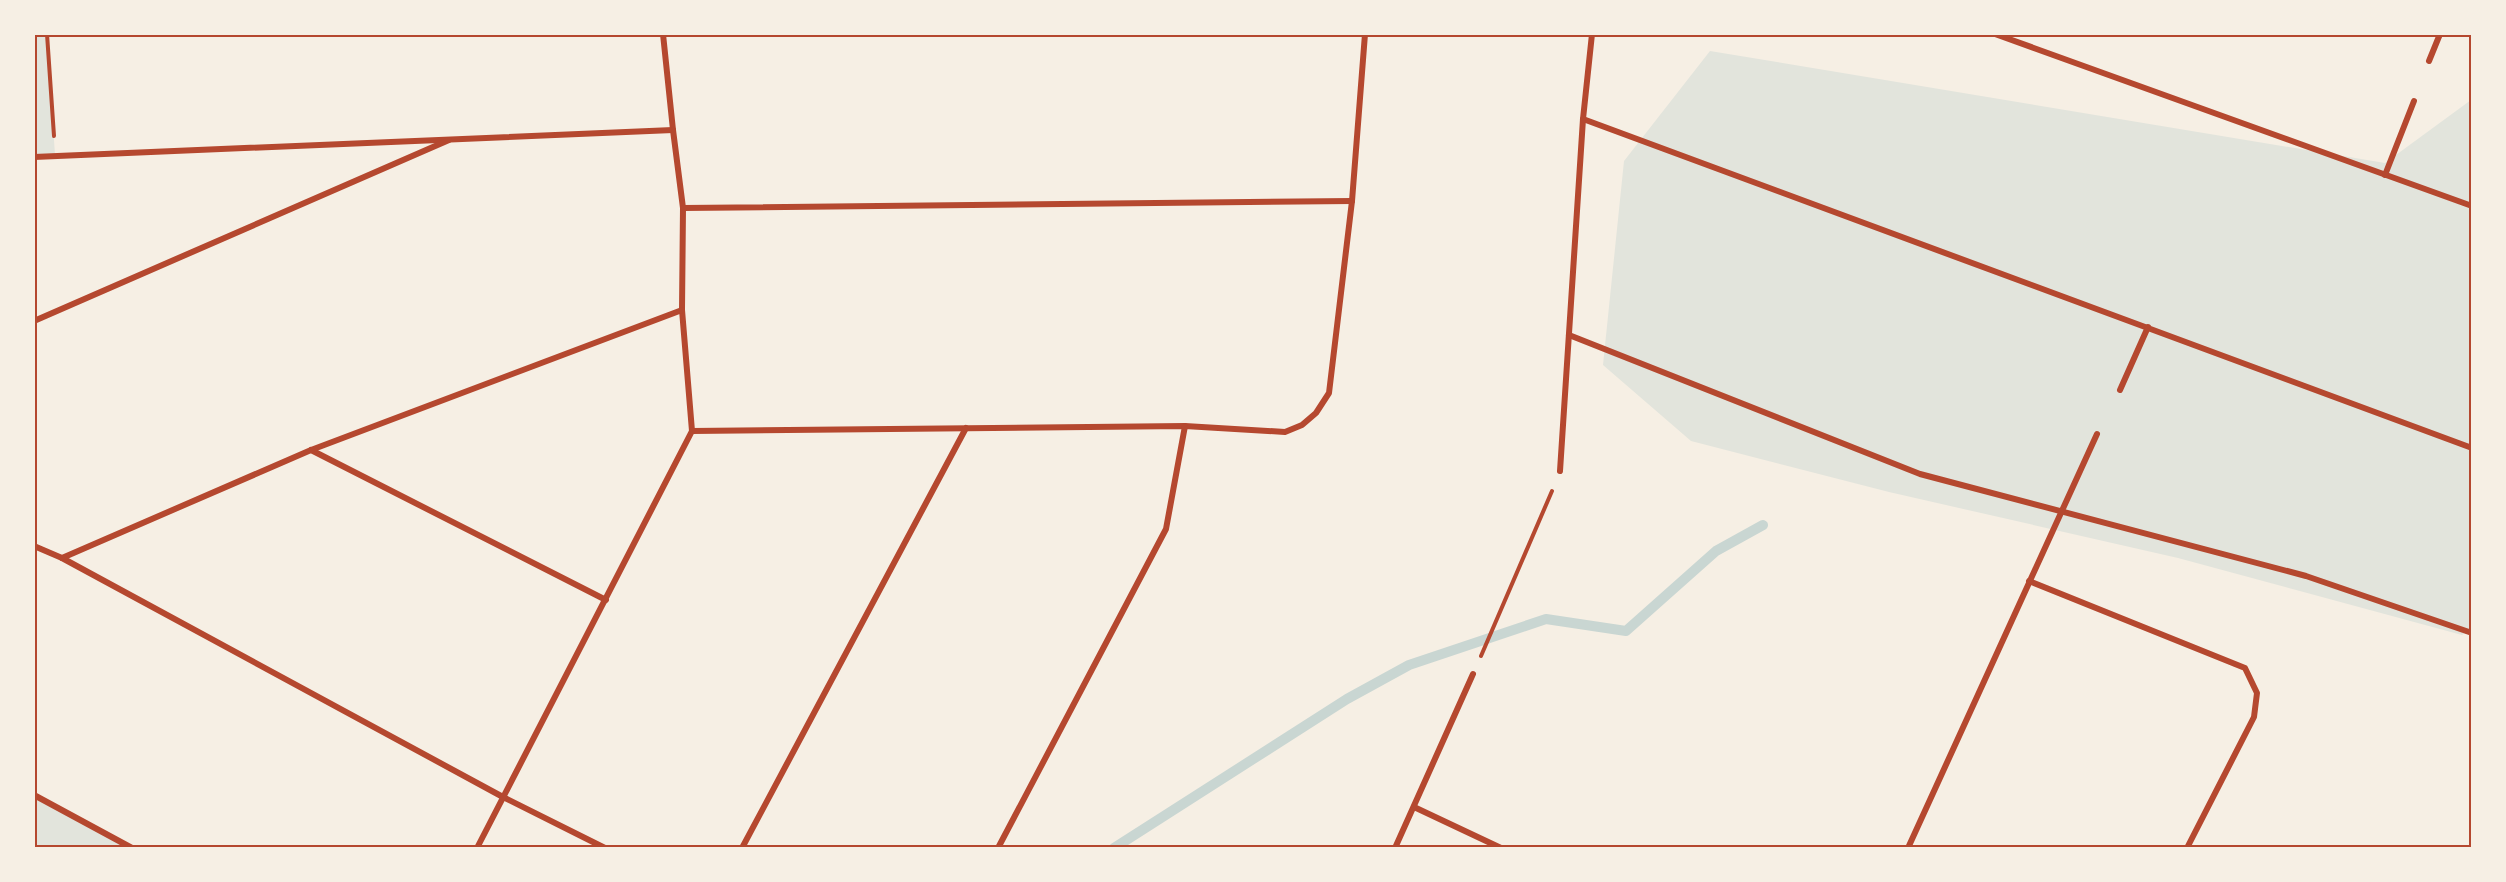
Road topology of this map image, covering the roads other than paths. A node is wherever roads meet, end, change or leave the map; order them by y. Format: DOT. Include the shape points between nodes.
graph roads {
  1 [pos="663,34"];
  2 [pos="1365,34"];
  3 [pos="1592,34"];
  4 [pos="1995,34"];
  5 [pos="2440,34"];
  6 [pos="2429,61"];
  7 [pos="2414,101"];
  8 [pos="1583,119"];
  9 [pos="673,130"];
  10 [pos="452,139"];
  11 [pos="34,157"];
  12 [pos="2385,175"];
  13 [pos="1352,201"];
  14 [pos="2472,206"];
  15 [pos="684,208"];
  16 [pos="682,310"];
  17 [pos="34,321"];
  18 [pos="2148,327"];
  19 [pos="1569,336"];
  20 [pos="2120,390"];
  21 [pos="1185,426"];
  22 [pos="966,428"];
  23 [pos="692,431"];
  24 [pos="2097,434"];
  25 [pos="2472,448"];
  26 [pos="311,450"];
  27 [pos="1560,471"];
  28 [pos="2061,511"];
  29 [pos="34,546"];
  30 [pos="63,558"];
  31 [pos="2030,581"];
  32 [pos="606,600"];
  33 [pos="2472,633"];
  34 [pos="1473,674"];
  35 [pos="34,795"];
  36 [pos="503,797"];
  37 [pos="1414,807"];
  38 [pos="132,848"];
  39 [pos="477,848"];
  40 [pos="605,848"];
  41 [pos="742,848"];
  42 [pos="999,848"];
  43 [pos="1395,848"];
  44 [pos="1501,848"];
  45 [pos="1908,848"];
  46 [pos="2187,848"];
  1 -- 9 [label="street"];
  2 -- 13 [label="street"];
  3 -- 8 [label="street"];
  4 -- 12 [label="street"];
  5 -- 6 [label="street"];
  7 -- 12 [label="street"];
  8 -- 18 [label="street"];
  8 -- 19 [label="street"];
  9 -- 10 [label="street"];
  9 -- 15 [label="street"];
  10 -- 11 [label="street"];
  10 -- 17 [label="street"];
  12 -- 14 [label="street"];
  13 -- 15 [label="street"];
  13 -- 21 [label="street" via="1329,393 1316,412 1302,426 1286,432"];
  15 -- 16 [label="street"];
  16 -- 23 [label="street"];
  16 -- 26 [label="street"];
  18 -- 20 [label="street"];
  18 -- 25 [label="street"];
  19 -- 27 [label="street"];
  19 -- 28 [label="street" via="1920,474"];
  21 -- 22 [label="street"];
  21 -- 42 [label="street" via="1166,529"];
  22 -- 23 [label="street"];
  22 -- 41 [label="street"];
  23 -- 32 [label="street"];
  24 -- 28 [label="street"];
  26 -- 30 [label="street"];
  26 -- 32 [label="street"];
  28 -- 31 [label="street"];
  28 -- 33 [label="street" via="2306,576"];
  29 -- 30 [label="street"];
  30 -- 36 [label="street"];
  31 -- 45 [label="street"];
  31 -- 46 [label="street" via="2245,668 2258,693 2254,717"];
  32 -- 36 [label="street"];
  34 -- 37 [label="street"];
  35 -- 38 [label="street"];
  36 -- 39 [label="street"];
  36 -- 40 [label="street"];
  37 -- 43 [label="street"];
  37 -- 44 [label="street"];
}
